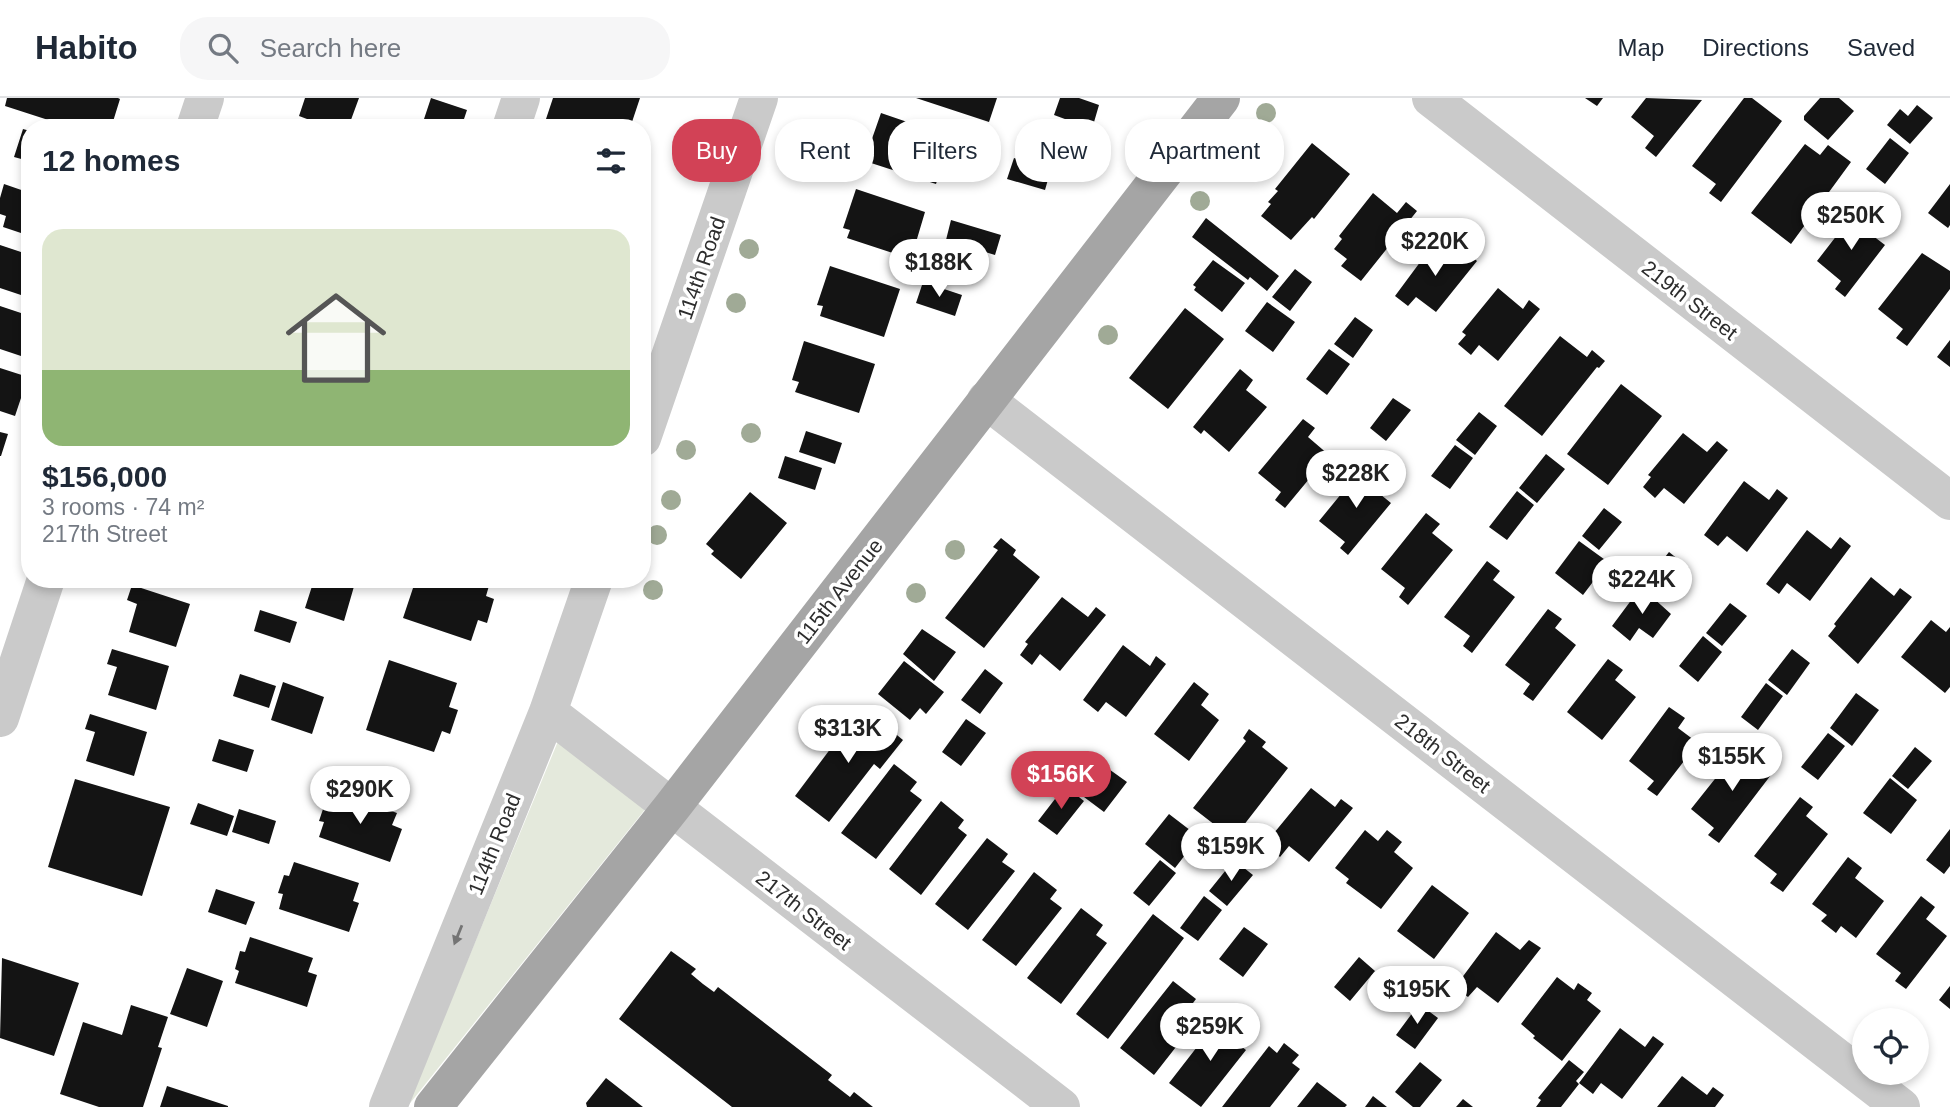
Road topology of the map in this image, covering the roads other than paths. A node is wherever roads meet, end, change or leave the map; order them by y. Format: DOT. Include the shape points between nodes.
graph roads {
  1 [pos="205,98"];
  2 [pos="521,98"];
  3 [pos="759,98"];
  4 [pos="1221,98"];
  5 [pos="1431,98"];
  6 [pos="198,119"];
  7 [pos="514,119"];
  8 [pos="986,400"];
  9 [pos="651,412"];
  10 [pos="1950,501"];
  11 [pos="43,588"];
  12 [pos="591,588"];
  13 [pos="548,712"];
  14 [pos="0,718"];
  15 [pos="671,807"];
  16 [pos="444,1099"];
  17 [pos="388,1107"];
  18 [pos="1061,1107"];
  19 [pos="1901,1107"];
  1 -- 6 [label="street"];
  2 -- 7 [label="street"];
  3 -- 9 [label="street, 114th Road"];
  4 -- 8 [label="main road, 115th Avenue"];
  5 -- 10 [label="street, 219th Street"];
  8 -- 15 [label="main road, 115th Avenue"];
  8 -- 19 [label="street, 218th Street"];
  11 -- 14 [label="street"];
  12 -- 13 [label="street, 114th Road"];
  13 -- 15 [label="street, 217th Street"];
  13 -- 17 [label="street, 114th Road, one-way"];
  15 -- 16 [label="main road, 115th Avenue"];
  15 -- 18 [label="street, 217th Street"];
}
